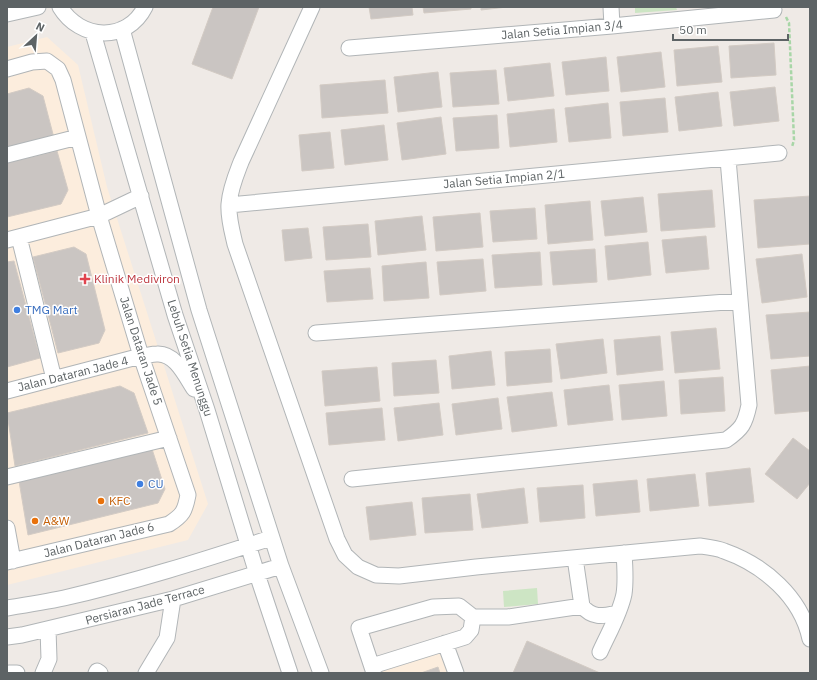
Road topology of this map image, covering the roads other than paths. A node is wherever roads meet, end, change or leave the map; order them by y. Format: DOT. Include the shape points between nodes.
graph roads {
  1 [pos="38,7"];
  2 [pos="60,7"];
  3 [pos="145,7"];
  4 [pos="312,7"];
  5 [pos="611,7"];
  6 [pos="757,9"];
  7 [pos="774,10"];
  8 [pos="7,14"];
  9 [pos="612,26"];
  10 [pos="122,30"];
  11 [pos="93,33"];
  12 [pos="349,48"];
  13 [pos="7,69"];
  14 [pos="78,137"];
  15 [pos="779,153"];
  16 [pos="7,155"];
  17 [pos="728,159"];
  18 [pos="141,196"];
  19 [pos="229,205"];
  20 [pos="99,216"];
  21 [pos="13,239"];
  22 [pos="740,301"];
  23 [pos="316,333"];
  24 [pos="141,356"];
  25 [pos="54,378"];
  26 [pos="7,390"];
  27 [pos="207,410"];
  28 [pos="169,438"];
  29 [pos="7,477"];
  30 [pos="352,479"];
  31 [pos="186,508"];
  32 [pos="7,528"];
  33 [pos="272,538"];
  34 [pos="248,546"];
  35 [pos="624,553"];
  36 [pos="575,558"];
  37 [pos="10,562"];
  38 [pos="281,566"];
  39 [pos="257,574"];
  40 [pos="172,599"];
  41 [pos="582,606"];
  42 [pos="7,608"];
  43 [pos="618,613"];
  44 [pos="473,617"];
  45 [pos="48,629"];
  46 [pos="7,637"];
  47 [pos="810,639"];
  48 [pos="445,643"];
  49 [pos="600,652"];
  50 [pos="373,669"];
  51 [pos="9,673"];
  52 [pos="17,673"];
  53 [pos="43,673"];
  54 [pos="96,673"];
  55 [pos="100,673"];
  56 [pos="146,673"];
  57 [pos="290,673"];
  58 [pos="321,673"];
  59 [pos="456,673"];
  1 -- 8 [label="street"];
  2 -- 11 [label="street" via="65,16 78,27"];
  3 -- 10 [label="street" via="133,23"];
  4 -- 19 [label="street" via="241,162 232,185"];
  5 -- 9 [label="street"];
  6 -- 7 [label="street, Jalan Setia Impian 3/4"];
  6 -- 9 [label="street, Jalan Setia Impian 3/4"];
  9 -- 12 [label="street, Jalan Setia Impian 3/4"];
  10 -- 11 [label="street"];
  10 -- 33 [label="street, Lebuh Setia Menunggu" via="199,310"];
  11 -- 18 [label="street, Lebuh Setia Menunggu"];
  13 -- 14 [label="street, Jalan Dataran Jade 5" via="47,61 58,69"];
  14 -- 16 [label="street"];
  14 -- 20 [label="street, Jalan Dataran Jade 5"];
  15 -- 17 [label="street, Jalan Setia Impian 2/1"];
  17 -- 19 [label="street, Jalan Setia Impian 2/1"];
  17 -- 22 [label="street"];
  18 -- 20 [label="street"];
  18 -- 27 [label="street, Lebuh Setia Menunggu" via="175,315"];
  19 -- 36 [label="street" via="235,244 332,526 345,555 358,567 376,575 400,576"];
  20 -- 21 [label="street"];
  20 -- 24 [label="street, Jalan Dataran Jade 5"];
  21 -- 25 [label="street"];
  22 -- 23 [label="street"];
  22 -- 30 [label="street" via="749,405 739,431 726,440"];
  24 -- 25 [label="street, Jalan Dataran Jade 4"];
  24 -- 27 [label="street, Jalan Dataran Jade 4" via="158,354 172,358 182,369"];
  24 -- 28 [label="street, Jalan Dataran Jade 5"];
  25 -- 26 [label="street, Jalan Dataran Jade 4"];
  27 -- 34 [label="street, Lebuh Setia Menunggu"];
  28 -- 29 [label="street"];
  28 -- 31 [label="street, Jalan Dataran Jade 5" via="188,495"];
  31 -- 37 [label="street, Jalan Dataran Jade 6" via="179,517 168,524"];
  32 -- 37 [label="street"];
  33 -- 34 [label="street"];
  33 -- 38 [label="street, Lebuh Setia Menunggu"];
  34 -- 39 [label="street, Lebuh Setia Menunggu"];
  34 -- 42 [label="street" via="110,587 63,599"];
  35 -- 36 [label="street"];
  35 -- 43 [label="street" via="624,595"];
  35 -- 47 [label="street" via="700,546 723,550 749,562 772,578 790,597 803,617"];
  36 -- 41 [label="street"];
  38 -- 39 [label="street, Persiaran Jade Terrace"];
  38 -- 58 [label="street"];
  39 -- 40 [label="street, Persiaran Jade Terrace"];
  39 -- 57 [label="street"];
  40 -- 45 [label="street, Persiaran Jade Terrace"];
  40 -- 56 [label="street" via="167,638"];
  41 -- 43 [label="street" via="587,612 598,616"];
  41 -- 44 [label="street" via="508,617"];
  43 -- 49 [label="street"];
  44 -- 48 [label="street" via="471,630 465,637"];
  44 -- 50 [label="street" via="459,606 433,607 359,628"];
  45 -- 46 [label="street, Persiaran Jade Terrace"];
  45 -- 53 [label="street" via="49,659"];
  48 -- 50 [label="street"];
  48 -- 59 [label="street"];
  51 -- 52 [label="street"];
  54 -- 55 [label="street"];
}
